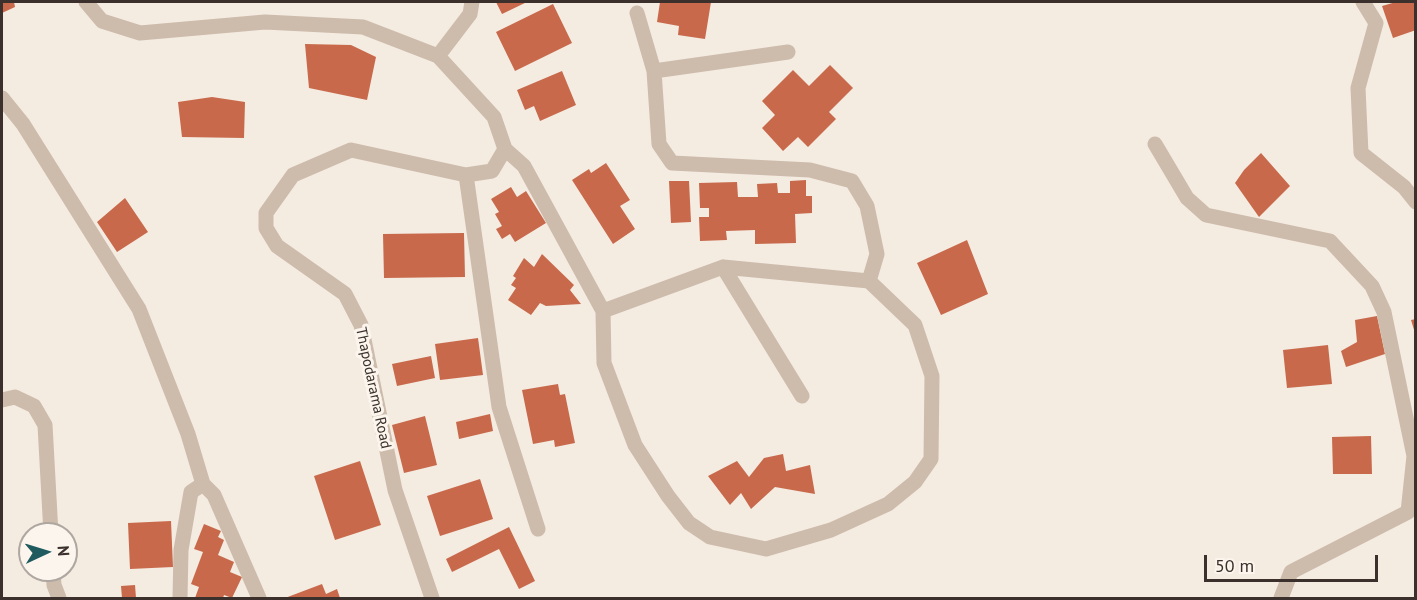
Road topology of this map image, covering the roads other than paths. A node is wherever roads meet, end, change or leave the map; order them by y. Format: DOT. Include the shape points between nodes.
graph roads {
  1 [pos="86,2"];
  2 [pos="472,2"];
  3 [pos="1363,2"];
  4 [pos="637,13"];
  5 [pos="788,52"];
  6 [pos="438,56"];
  7 [pos="654,71"];
  8 [pos="2,98"];
  9 [pos="1155,144"];
  10 [pos="505,149"];
  11 [pos="466,175"];
  12 [pos="1416,202"];
  13 [pos="723,267"];
  14 [pos="869,281"];
  15 [pos="603,311"];
  16 [pos="802,396"];
  17 [pos="2,400"];
  18 [pos="203,484"];
  19 [pos="50,522"];
  20 [pos="538,529"];
  21 [pos="54,582"];
  22 [pos="59,598"];
  23 [pos="180,598"];
  24 [pos="259,598"];
  25 [pos="432,598"];
  26 [pos="1281,598"];
  1 -- 6 [label="street" via="102,21 140,33 265,22 363,27"];
  2 -- 6 [label="street" via="470,14"];
  3 -- 12 [label="street" via="1376,22 1358,88 1361,153 1404,187"];
  4 -- 7 [label="street"];
  5 -- 7 [label="street"];
  6 -- 10 [label="street" via="494,117"];
  7 -- 14 [label="street" via="658,144 672,163 810,170 852,181 867,206 877,254"];
  8 -- 18 [label="street" via="23,124 139,309 188,434"];
  9 -- 26 [label="street" via="1187,198 1206,216 1330,241 1372,286 1384,312 1414,456 1408,512 1291,572"];
  10 -- 11 [label="street, Thapodarama Road" via="492,171"];
  10 -- 15 [label="street" via="524,166"];
  11 -- 20 [label="street" via="499,408"];
  11 -- 25 [label="street, Thapodarama Road" via="351,150 293,175 266,213 266,228 277,246 345,294 361,325 395,490"];
  13 -- 14 [label="street"];
  13 -- 15 [label="street"];
  13 -- 16 [label="street"];
  14 -- 15 [label="street" via="915,325 932,376 931,459 915,482 888,504 831,530 766,549 710,537 688,523 668,496 635,445 604,363"];
  17 -- 19 [label="street" via="15,397 34,406 45,425"];
  18 -- 23 [label="street" via="190,492 181,550"];
  18 -- 24 [label="street" via="214,495"];
  21 -- 22 [label="street"];
}
